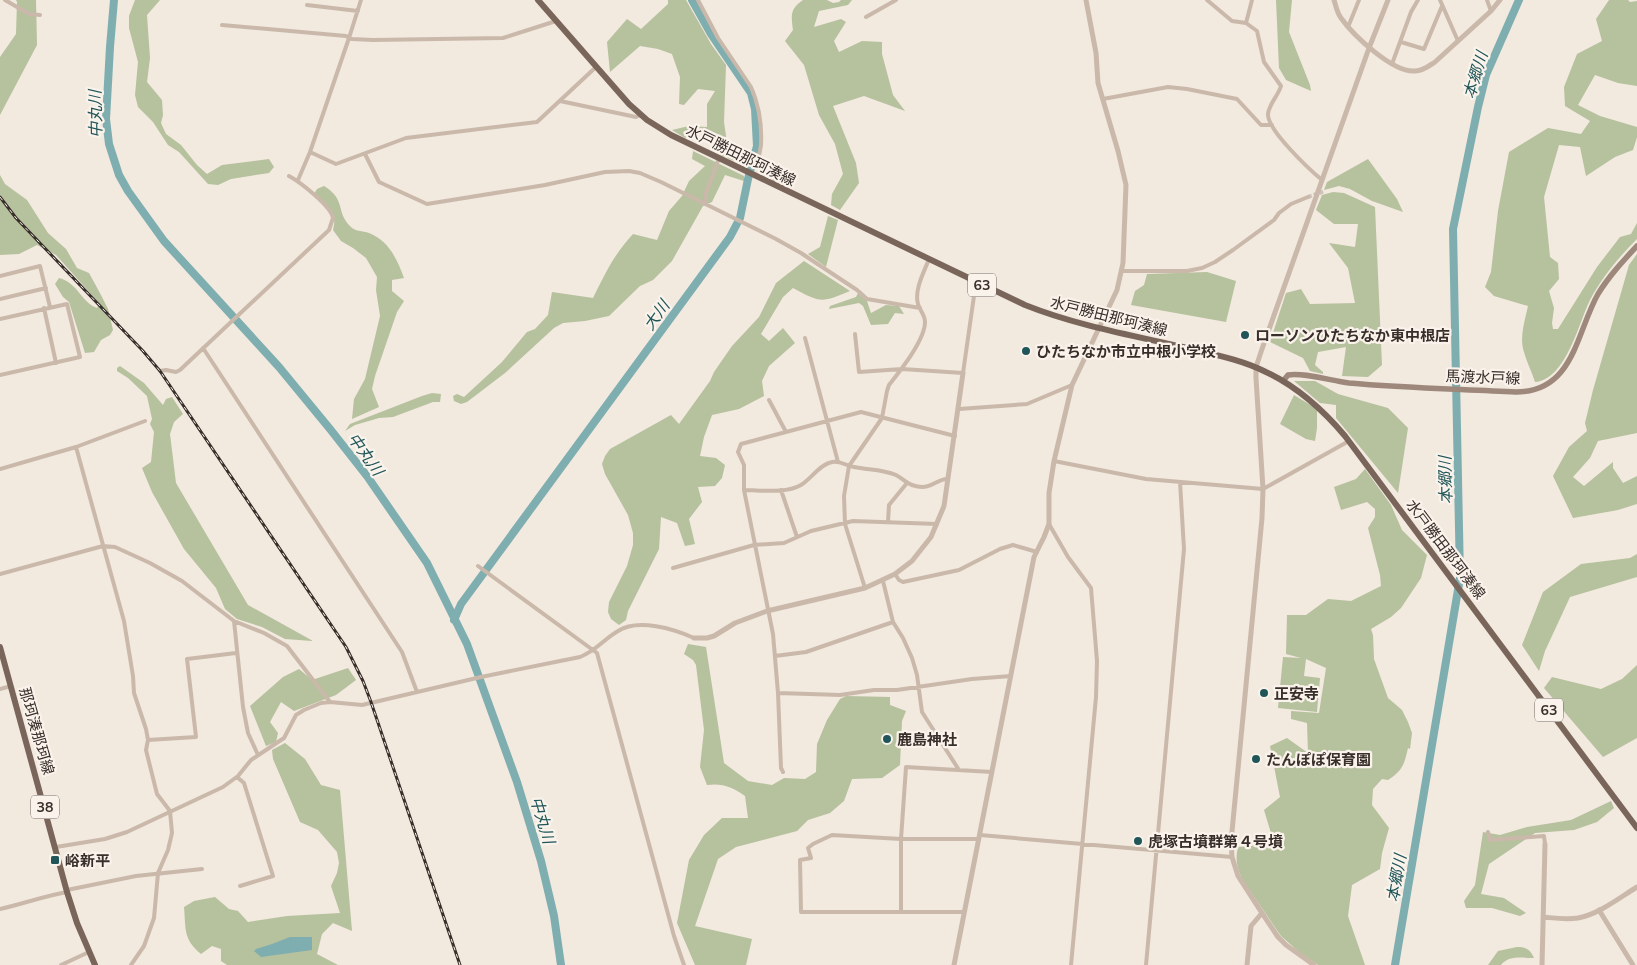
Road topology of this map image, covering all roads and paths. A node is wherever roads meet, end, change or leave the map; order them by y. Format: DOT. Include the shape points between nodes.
graph roads {
  1 [pos="5,0"];
  2 [pos="361,0"];
  3 [pos="538,0"];
  4 [pos="698,0"];
  5 [pos="896,0"];
  6 [pos="1086,0"];
  7 [pos="1207,0"];
  8 [pos="1252,0"];
  9 [pos="1334,0"];
  10 [pos="1359,0"];
  11 [pos="1388,0"];
  12 [pos="1418,0"];
  13 [pos="1440,0"];
  14 [pos="1486,0"];
  15 [pos="1500,0"];
  16 [pos="307,5"];
  17 [pos="1442,6"];
  18 [pos="358,11"];
  19 [pos="1492,11"];
  20 [pos="40,15"];
  21 [pos="866,16"];
  22 [pos="556,21"];
  23 [pos="1246,24"];
  24 [pos="222,25"];
  25 [pos="1348,27"];
  26 [pos="350,38"];
  27 [pos="1458,41"];
  28 [pos="1401,42"];
  29 [pos="1369,48"];
  30 [pos="1392,64"];
  31 [pos="596,67"];
  32 [pos="1103,99"];
  33 [pos="560,101"];
  34 [pos="641,115"];
  35 [pos="1272,125"];
  36 [pos="310,152"];
  37 [pos="365,154"];
  38 [pos="719,158"];
  39 [pos="290,176"];
  40 [pos="298,180"];
  41 [pos="1322,180"];
  42 [pos="773,184"];
  43 [pos="1308,197"];
  44 [pos="706,204"];
  45 [pos="1637,246"];
  46 [pos="929,259"];
  47 [pos="1122,271"];
  48 [pos="0,276"];
  49 [pos="976,282"];
  50 [pos="46,288"];
  51 [pos="0,299"];
  52 [pos="50,307"];
  53 [pos="44,308"];
  54 [pos="920,308"];
  55 [pos="0,319"];
  56 [pos="1099,326"];
  57 [pos="855,334"];
  58 [pos="805,338"];
  59 [pos="203,348"];
  60 [pos="56,362"];
  61 [pos="1256,367"];
  62 [pos="902,369"];
  63 [pos="160,371"];
  64 [pos="963,373"];
  65 [pos="0,375"];
  66 [pos="1283,381"];
  67 [pos="1072,385"];
  68 [pos="769,400"];
  69 [pos="959,409"];
  70 [pos="882,418"];
  71 [pos="145,421"];
  72 [pos="827,421"];
  73 [pos="786,432"];
  74 [pos="955,436"];
  75 [pos="1348,441"];
  76 [pos="76,447"];
  77 [pos="1054,461"];
  78 [pos="838,462"];
  79 [pos="849,466"];
  80 [pos="0,469"];
  81 [pos="948,480"];
  82 [pos="1180,482"];
  83 [pos="907,483"];
  84 [pos="1263,489"];
  85 [pos="744,490"];
  86 [pos="781,490"];
  87 [pos="888,522"];
  88 [pos="845,524"];
  89 [pos="938,524"];
  90 [pos="1049,524"];
  91 [pos="797,537"];
  92 [pos="754,545"];
  93 [pos="104,546"];
  94 [pos="1037,552"];
  95 [pos="478,566"];
  96 [pos="673,568"];
  97 [pos="0,574"];
  98 [pos="895,574"];
  99 [pos="883,581"];
  100 [pos="866,588"];
  101 [pos="768,610"];
  102 [pos="234,621"];
  103 [pos="893,622"];
  104 [pos="694,638"];
  105 [pos="0,647"];
  106 [pos="594,651"];
  107 [pos="236,653"];
  108 [pos="775,656"];
  109 [pos="1011,676"];
  110 [pos="11,686"];
  111 [pos="918,686"];
  112 [pos="0,689"];
  113 [pos="418,692"];
  114 [pos="778,693"];
  115 [pos="330,702"];
  116 [pos="148,740"];
  117 [pos="258,755"];
  118 [pos="959,770"];
  119 [pos="783,772"];
  120 [pos="992,772"];
  121 [pos="237,777"];
  122 [pos="170,811"];
  123 [pos="1637,828"];
  124 [pos="1488,832"];
  125 [pos="979,837"];
  126 [pos="901,839"];
  127 [pos="1083,844"];
  128 [pos="1545,844"];
  129 [pos="56,847"];
  130 [pos="1156,850"];
  131 [pos="1232,857"];
  132 [pos="202,869"];
  133 [pos="158,873"];
  134 [pos="240,886"];
  135 [pos="1637,887"];
  136 [pos="67,891"];
  137 [pos="0,909"];
  138 [pos="1600,910"];
  139 [pos="901,912"];
  140 [pos="964,912"];
  141 [pos="1262,913"];
  142 [pos="1543,917"];
  143 [pos="89,952"];
  144 [pos="61,965"];
  145 [pos="95,965"];
  146 [pos="131,965"];
  147 [pos="684,965"];
  148 [pos="954,965"];
  149 [pos="1071,965"];
  150 [pos="1146,965"];
  151 [pos="1247,965"];
  152 [pos="1314,965"];
  153 [pos="1542,965"];
  154 [pos="1633,965"];
  1 -- 20 [label="street" via="29,14"];
  2 -- 18 [label="street"];
  3 -- 22 [label="main road, 水戸勝田那珂湊線 / 63"];
  4 -- 42 [label="street" via="708,22 755,95 760,119 758,165 776,177"];
  5 -- 21 [label="street"];
  6 -- 32 [label="street"];
  7 -- 23 [label="street" via="1232,21"];
  8 -- 23 [label="street"];
  9 -- 25 [label="street"];
  10 -- 25 [label="street"];
  11 -- 29 [label="street"];
  12 -- 28 [label="street"];
  13 -- 17 [label="street"];
  14 -- 19 [label="street"];
  15 -- 19 [label="street"];
  16 -- 18 [label="street"];
  17 -- 27 [label="street"];
  17 -- 28 [label="street" via="1424,49"];
  18 -- 26 [label="street"];
  19 -- 27 [label="street"];
  22 -- 26 [label="street" via="503,38"];
  22 -- 31 [label="main road, 水戸勝田那珂湊線 / 63"];
  23 -- 35 [label="street" via="1257,31 1264,62 1280,83 1280,90 1268,113"];
  24 -- 26 [label="street"];
  25 -- 29 [label="street"];
  26 -- 36 [label="street"];
  27 -- 30 [label="street" via="1421,70 1407,71"];
  28 -- 30 [label="street"];
  29 -- 30 [label="street"];
  29 -- 41 [label="street"];
  31 -- 33 [label="street"];
  31 -- 34 [label="main road, 水戸勝田那珂湊線 / 63"];
  32 -- 35 [label="street" via="1168,87 1187,88 1232,96 1261,125"];
  32 -- 47 [label="street" via="1126,185"];
  33 -- 34 [label="street" via="636,118"];
  33 -- 37 [label="street" via="538,122 406,138"];
  34 -- 38 [label="main road, 水戸勝田那珂湊線 / 63" via="671,135"];
  35 -- 41 [label="street" via="1299,160"];
  36 -- 37 [label="street" via="336,164"];
  36 -- 40 [label="street"];
  37 -- 44 [label="street" via="380,182 427,204 605,172 629,171"];
  38 -- 42 [label="main road, 水戸勝田那珂湊線 / 63"];
  38 -- 44 [label="street" via="706,193"];
  39 -- 40 [label="street"];
  40 -- 59 [label="street" via="330,210 333,218 329,230"];
  41 -- 61 [label="street"];
  42 -- 46 [label="main road, 水戸勝田那珂湊線 / 63"];
  43 -- 47 [label="street" via="1291,204 1233,250 1202,268"];
  44 -- 54 [label="street" via="802,253 867,299"];
  45 -- 66 [label="main road, 馬渡水戸線" via="1611,274 1598,295 1567,364 1560,374 1538,388 1523,392 1456,389 1338,382 1297,374 1288,375"];
  46 -- 49 [label="main road, 水戸勝田那珂湊線 / 63"];
  46 -- 54 [label="street" via="918,293"];
  47 -- 56 [label="street" via="1117,290"];
  48 -- 50 [label="street" via="40,266"];
  49 -- 56 [label="main road, 水戸勝田那珂湊線 / 63" via="1054,316"];
  49 -- 64 [label="street"];
  50 -- 51 [label="street"];
  50 -- 52 [label="street"];
  52 -- 53 [label="street"];
  52 -- 60 [label="street" via="67,304 80,357"];
  53 -- 55 [label="street"];
  53 -- 60 [label="street"];
  54 -- 62 [label="street" via="925,326"];
  56 -- 61 [label="main road, 水戸勝田那珂湊線 / 63"];
  56 -- 67 [label="street"];
  57 -- 62 [label="street" via="858,372"];
  58 -- 72 [label="street"];
  59 -- 63 [label="street" via="180,370"];
  59 -- 113 [label="street" via="402,652"];
  60 -- 65 [label="street"];
  61 -- 66 [label="main road, 水戸勝田那珂湊線 / 63"];
  61 -- 84 [label="street"];
  62 -- 64 [label="street"];
  62 -- 70 [label="street" via="886,391"];
  64 -- 69 [label="street"];
  66 -- 75 [label="main road, 水戸勝田那珂湊線 / 63" via="1324,412"];
  67 -- 69 [label="street" via="1027,404"];
  67 -- 77 [label="street"];
  68 -- 73 [label="street"];
  69 -- 74 [label="street"];
  70 -- 72 [label="street" via="861,412"];
  70 -- 74 [label="street"];
  70 -- 79 [label="street"];
  71 -- 76 [label="street"];
  72 -- 73 [label="street"];
  72 -- 78 [label="street"];
  73 -- 85 [label="street" via="741,444 738,452 744,465"];
  74 -- 81 [label="street"];
  75 -- 84 [label="street"];
  75 -- 123 [label="main road, 水戸勝田那珂湊線 / 63"];
  76 -- 80 [label="street"];
  76 -- 93 [label="street"];
  77 -- 82 [label="street"];
  77 -- 90 [label="street"];
  78 -- 79 [label="street"];
  78 -- 86 [label="street" via="828,463 801,484"];
  79 -- 83 [label="street" via="881,470"];
  79 -- 88 [label="street" via="844,496"];
  81 -- 83 [label="street" via="925,488"];
  81 -- 89 [label="street"];
  82 -- 84 [label="street"];
  82 -- 130 [label="street" via="1184,549"];
  83 -- 87 [label="street" via="889,505"];
  84 -- 131 [label="street"];
  85 -- 86 [label="street"];
  85 -- 92 [label="street"];
  86 -- 91 [label="street"];
  87 -- 88 [label="street"];
  87 -- 89 [label="street"];
  88 -- 91 [label="street"];
  88 -- 100 [label="street"];
  89 -- 98 [label="street" via="920,552"];
  90 -- 94 [label="street"];
  90 -- 127 [label="street" via="1093,595 1096,697"];
  91 -- 92 [label="street" via="784,543"];
  92 -- 96 [label="street"];
  92 -- 101 [label="street"];
  93 -- 97 [label="street"];
  93 -- 102 [label="street" via="115,547 182,581"];
  93 -- 116 [label="street" via="124,621 134,693"];
  94 -- 98 [label="street" via="1013,545 959,570 903,582"];
  94 -- 109 [label="street"];
  95 -- 106 [label="street"];
  98 -- 99 [label="street"];
  99 -- 100 [label="street"];
  99 -- 103 [label="street"];
  100 -- 101 [label="street"];
  101 -- 104 [label="street" via="735,623 714,636"];
  101 -- 108 [label="street"];
  102 -- 107 [label="street"];
  102 -- 115 [label="street" via="287,646"];
  103 -- 108 [label="street" via="806,652"];
  103 -- 111 [label="street" via="908,648"];
  104 -- 106 [label="street" via="672,629 631,626 616,632"];
  105 -- 110 [label="main road, 那珂湊那珂線 / 38"];
  106 -- 113 [label="street" via="580,657"];
  106 -- 147 [label="street"];
  107 -- 116 [label="street" via="187,659 196,737"];
  107 -- 117 [label="street" via="248,733"];
  108 -- 114 [label="street"];
  109 -- 111 [label="street"];
  109 -- 120 [label="street"];
  110 -- 112 [label="street"];
  110 -- 129 [label="main road, 那珂湊那珂線 / 38"];
  111 -- 114 [label="street" via="840,695"];
  111 -- 118 [label="street" via="922,712"];
  113 -- 115 [label="street" via="362,705"];
  114 -- 119 [label="street"];
  115 -- 117 [label="street" via="296,715 284,738"];
  116 -- 122 [label="street" via="146,750 157,794"];
  117 -- 121 [label="street"];
  118 -- 120 [label="street"];
  118 -- 126 [label="street" via="906,767"];
  120 -- 125 [label="street"];
  121 -- 122 [label="street" via="223,787"];
  121 -- 134 [label="street" via="244,783 272,876"];
  122 -- 129 [label="street" via="127,832"];
  122 -- 133 [label="street" via="172,833"];
  124 -- 128 [label="street" via="1490,840 1544,836"];
  125 -- 126 [label="street"];
  125 -- 127 [label="street"];
  125 -- 140 [label="street"];
  126 -- 139 [label="street"];
  126 -- 139 [label="street" via="832,835 808,848 811,858 800,860 801,912"];
  127 -- 130 [label="street"];
  127 -- 149 [label="street"];
  128 -- 142 [label="street"];
  129 -- 136 [label="main road, 那珂湊那珂線 / 38"];
  130 -- 131 [label="street"];
  130 -- 150 [label="street"];
  131 -- 141 [label="street" via="1238,876"];
  132 -- 133 [label="street"];
  133 -- 136 [label="street"];
  133 -- 146 [label="street" via="154,918 144,946"];
  135 -- 138 [label="street"];
  136 -- 137 [label="street"];
  136 -- 143 [label="main road, 那珂湊那珂線 / 38"];
  138 -- 142 [label="street" via="1577,918"];
  138 -- 154 [label="street"];
  139 -- 140 [label="street"];
  140 -- 148 [label="street"];
  141 -- 151 [label="street" via="1251,926"];
  141 -- 152 [label="street" via="1278,937"];
  142 -- 153 [label="street"];
  143 -- 144 [label="street"];
  143 -- 145 [label="main road, 那珂湊那珂線 / 38"];
}
